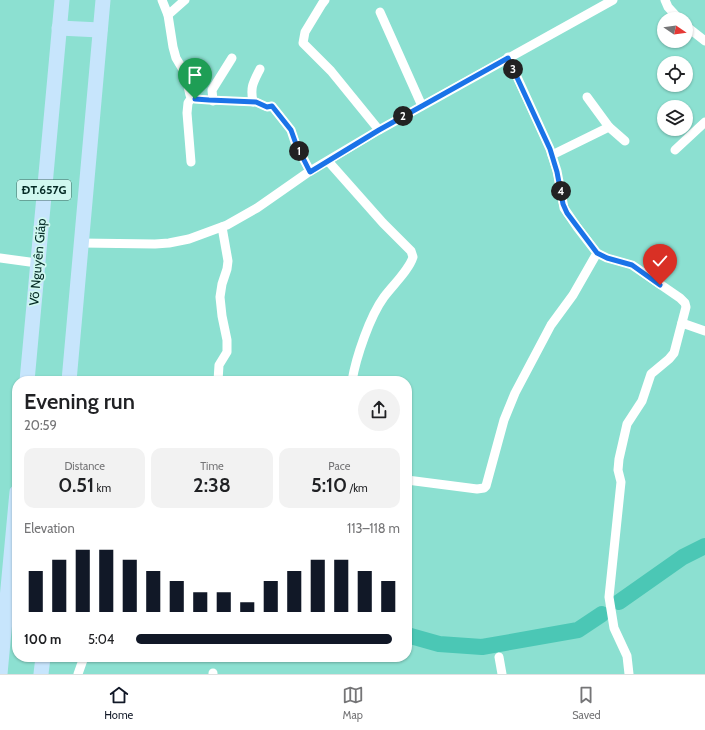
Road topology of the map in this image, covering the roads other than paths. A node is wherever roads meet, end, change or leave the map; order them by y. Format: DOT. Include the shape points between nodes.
graph roads {
  1 [pos="62,0"];
  2 [pos="103,0"];
  3 [pos="162,0"];
  4 [pos="185,0"];
  5 [pos="325,0"];
  6 [pos="612,0"];
  7 [pos="665,0"];
  8 [pos="380,12"];
  9 [pos="673,12"];
  10 [pos="168,15"];
  11 [pos="59,28"];
  12 [pos="100,30"];
  13 [pos="693,32"];
  14 [pos="705,41"];
  15 [pos="232,58"];
  16 [pos="508,58"];
  17 [pos="260,69"];
  18 [pos="192,97"];
  19 [pos="587,97"];
  20 [pos="213,101"];
  21 [pos="253,102"];
  22 [pos="422,106"];
  23 [pos="705,122"];
  24 [pos="609,127"];
  25 [pos="379,130"];
  26 [pos="625,141"];
  27 [pos="675,150"];
  28 [pos="552,155"];
  29 [pos="328,161"];
  30 [pos="191,162"];
  31 [pos="310,172"];
  32 [pos="222,227"];
  33 [pos="81,243"];
  34 [pos="597,253"];
  35 [pos="0,258"];
  36 [pos="37,263"];
  37 [pos="682,323"];
  38 [pos="705,331"];
  39 [pos="27,376"];
  40 [pos="69,376"];
  41 [pos="218,376"];
  42 [pos="353,376"];
  43 [pos="412,481"];
  44 [pos="12,600"];
  45 [pos="11,621"];
  46 [pos="499,657"];
  47 [pos="42,662"];
  48 [pos="82,662"];
  49 [pos="0,674"];
  50 [pos="41,674"];
  51 [pos="78,674"];
  52 [pos="502,674"];
  53 [pos="629,674"];
  1 -- 11 [label="main road, Võ Nguyên Giáp / ĐT.657G"];
  2 -- 12 [label="main road, ĐT.657G"];
  3 -- 10 [label="street"];
  4 -- 10 [label="street"];
  5 -- 25 [label="street" via="305,32 303,43 331,71"];
  6 -- 16 [label="street"];
  7 -- 9 [label="street"];
  8 -- 22 [label="street"];
  10 -- 18 [label="street" via="176,58 185,73"];
  11 -- 12 [label="main road"];
  11 -- 36 [label="main road, Võ Nguyên Giáp / ĐT.657G"];
  12 -- 33 [label="main road, ĐT.657G"];
  13 -- 14 [label="street"];
  15 -- 20 [label="street" via="212,90"];
  16 -- 22 [label="street"];
  16 -- 28 [label="street"];
  17 -- 21 [label="street" via="252,86"];
  18 -- 20 [label="street"];
  18 -- 30 [label="street" via="187,107"];
  19 -- 24 [label="street"];
  20 -- 21 [label="street"];
  21 -- 31 [label="street" via="267,107 272,106 283,118"];
  22 -- 25 [label="street"];
  23 -- 27 [label="street"];
  24 -- 26 [label="street"];
  24 -- 28 [label="street"];
  25 -- 29 [label="street"];
  28 -- 34 [label="street" via="564,208"];
  29 -- 31 [label="street"];
  29 -- 42 [label="street" via="383,223 411,250 413,257 374,313"];
  31 -- 32 [label="street" via="244,216"];
  32 -- 33 [label="street" via="169,243"];
  32 -- 41 [label="street" via="228,261 220,297 227,352 219,366"];
  33 -- 40 [label="main road, ĐT.657G"];
  34 -- 37 [label="street" via="632,265 680,298 686,307"];
  34 -- 43 [label="street" via="573,295 551,325 513,397 501,427 486,486 477,489"];
  35 -- 36 [label="street"];
  36 -- 39 [label="main road, Võ Nguyên Giáp / ĐT.657G"];
  37 -- 38 [label="street"];
  37 -- 53 [label="street" via="674,353 651,374 642,400 627,424 619,459 621,482 609,597 614,628 626,656"];
  44 -- 45 [label="main road"];
  45 -- 49 [label="main road"];
  46 -- 52 [label="street"];
  47 -- 50 [label="main road"];
  48 -- 51 [label="street"];
}
